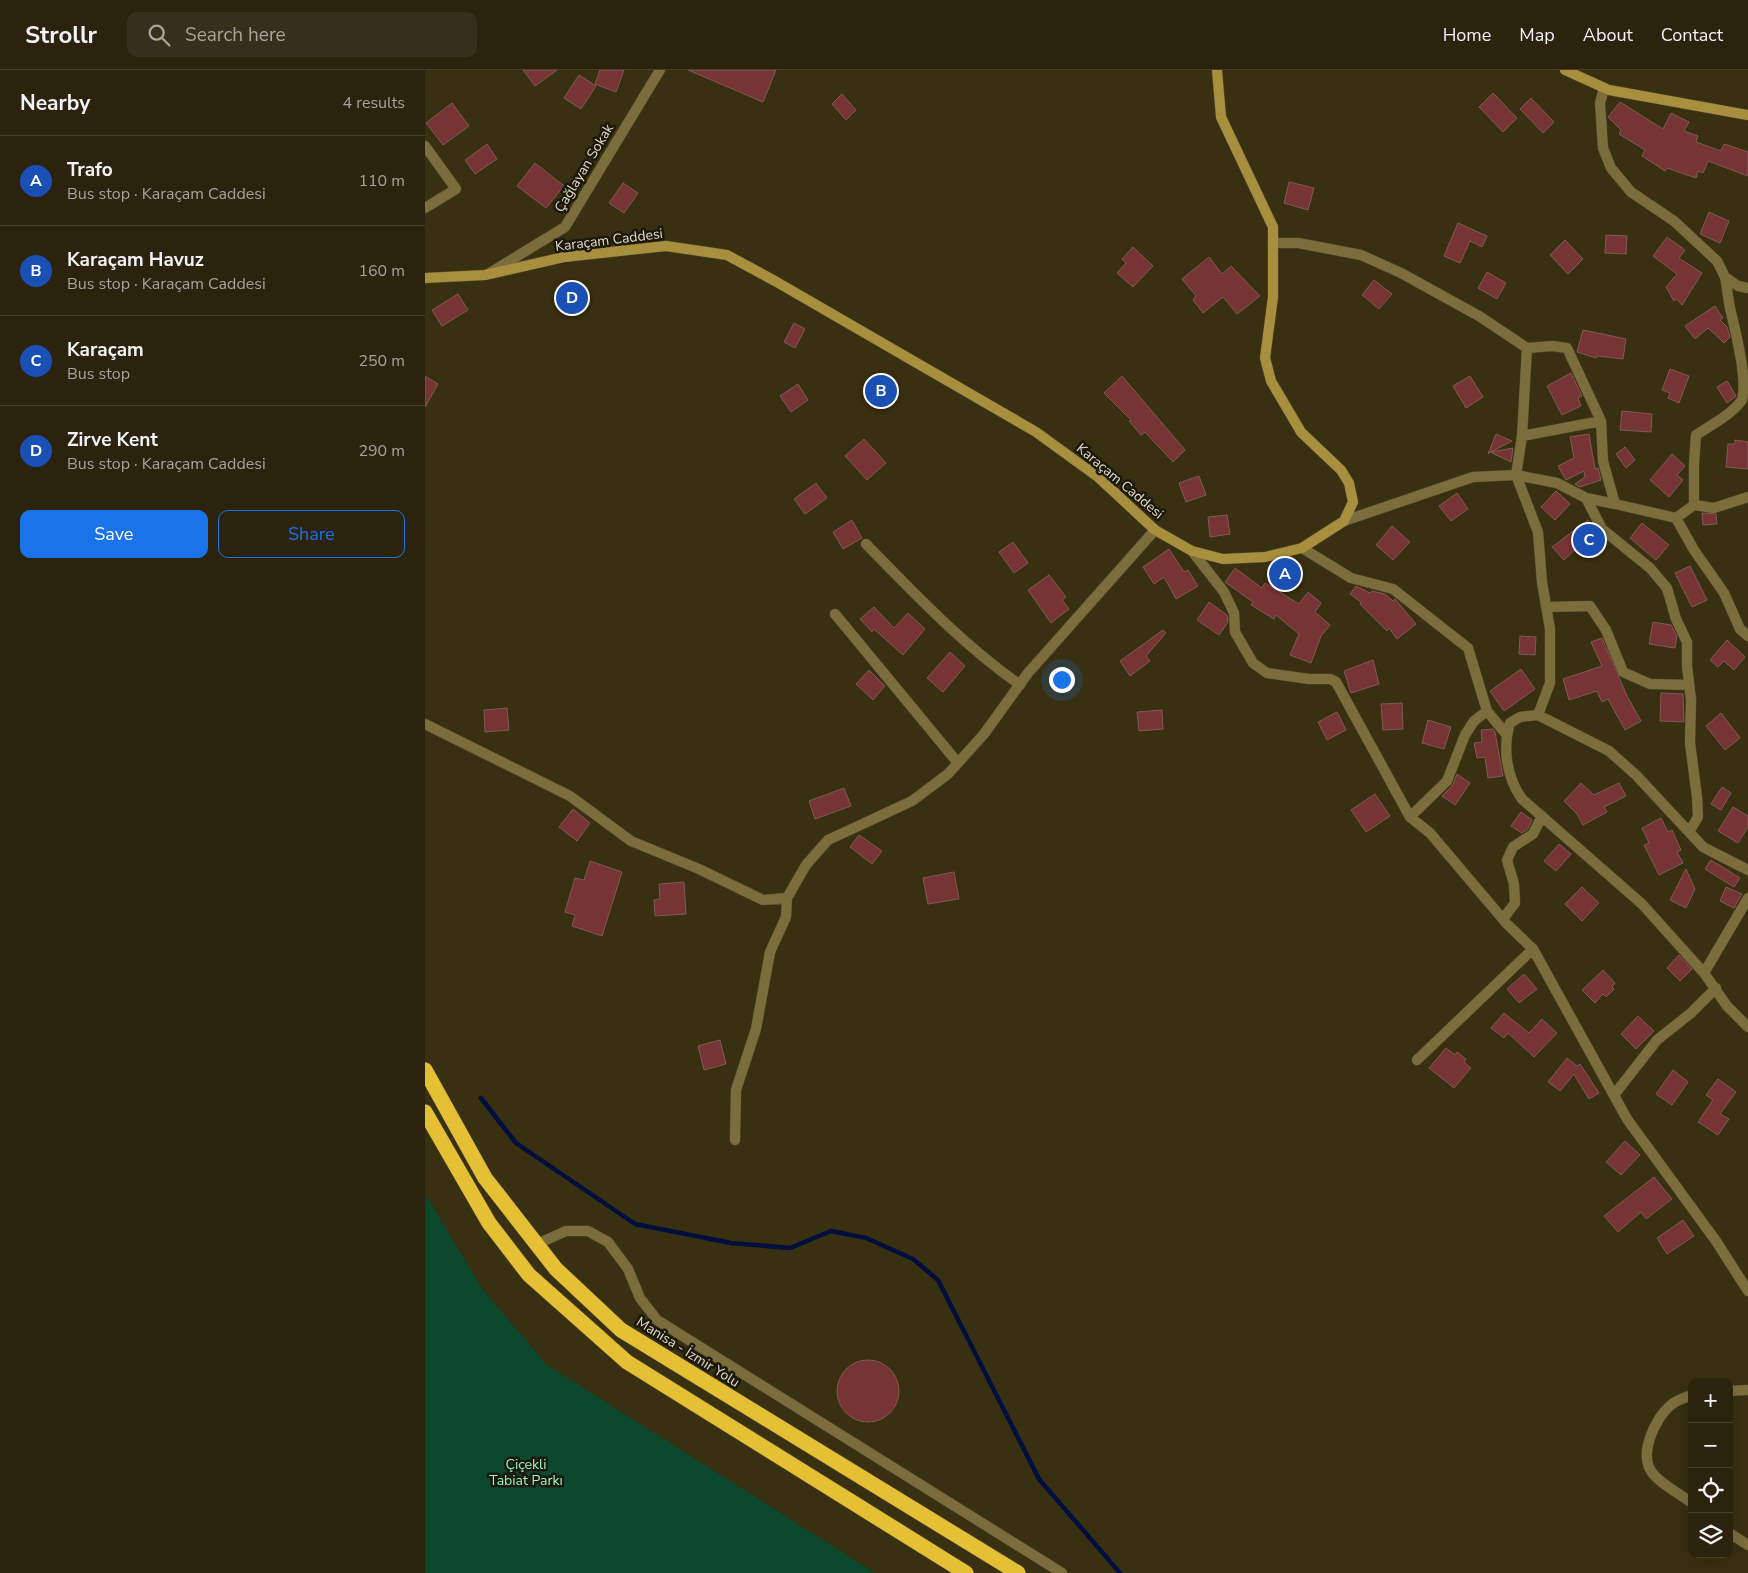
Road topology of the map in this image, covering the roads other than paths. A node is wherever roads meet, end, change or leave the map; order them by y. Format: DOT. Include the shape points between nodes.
graph roads {
  1 [pos="660,70"];
  2 [pos="1217,70"];
  3 [pos="1565,70"];
  4 [pos="1604,88"];
  5 [pos="1748,115"];
  6 [pos="425,146"];
  7 [pos="425,208"];
  8 [pos="1273,243"];
  9 [pos="485,276"];
  10 [pos="1748,277"];
  11 [pos="425,278"];
  12 [pos="1725,278"];
  13 [pos="1743,287"];
  14 [pos="1527,348"];
  15 [pos="1601,421"];
  16 [pos="1522,436"];
  17 [pos="1516,475"];
  18 [pos="1748,497"];
  19 [pos="1586,498"];
  20 [pos="1615,504"];
  21 [pos="1694,505"];
  22 [pos="1676,518"];
  23 [pos="1345,521"];
  24 [pos="1155,530"];
  25 [pos="867,544"];
  26 [pos="1302,548"];
  27 [pos="1192,551"];
  28 [pos="1546,607"];
  29 [pos="835,614"];
  30 [pos="1748,637"];
  31 [pos="1020,684"];
  32 [pos="1689,686"];
  33 [pos="1487,710"];
  34 [pos="1538,715"];
  35 [pos="425,724"];
  36 [pos="1506,734"];
  37 [pos="958,762"];
  38 [pos="1542,816"];
  39 [pos="1410,817"];
  40 [pos="1689,832"];
  41 [pos="1748,870"];
  42 [pos="787,898"];
  43 [pos="1748,898"];
  44 [pos="1503,919"];
  45 [pos="1533,949"];
  46 [pos="1704,972"];
  47 [pos="1716,988"];
  48 [pos="1748,1027"];
  49 [pos="1417,1060"];
  50 [pos="425,1070"];
  51 [pos="1614,1095"];
  52 [pos="425,1112"];
  53 [pos="735,1140"];
  54 [pos="537,1244"];
  55 [pos="1748,1291"];
  56 [pos="1748,1390"];
  57 [pos="1733,1391"];
  58 [pos="1688,1397"];
  59 [pos="1688,1500"];
  60 [pos="1733,1536"];
  61 [pos="1748,1545"];
  62 [pos="966,1573"];
  63 [pos="1018,1573"];
  64 [pos="1062,1573"];
  1 -- 9 [label="street, Çağlayan Sokak" via="565,227"];
  2 -- 8 [label="street" via="1221,117 1273,227"];
  3 -- 4 [label="street"];
  4 -- 5 [label="street"];
  4 -- 12 [label="street" via="1600,103 1603,148 1611,168 1631,192 1674,221 1717,260"];
  6 -- 7 [label="street" via="456,189"];
  8 -- 14 [label="street" via="1298,243 1361,255 1479,316"];
  8 -- 23 [label="street" via="1273,296 1265,358 1271,381 1301,432 1341,470 1349,483 1353,502"];
  9 -- 11 [label="street, Karaçam Caddesi"];
  9 -- 24 [label="street, Karaçam Caddesi" via="564,258 666,246 727,255 1037,432 1098,477"];
  10 -- 13 [label="street"];
  12 -- 13 [label="street"];
  12 -- 21 [label="street" via="1747,387 1742,400 1696,435"];
  14 -- 15 [label="street" via="1567,348"];
  14 -- 16 [label="street"];
  15 -- 16 [label="street"];
  15 -- 20 [label="street" via="1603,461"];
  16 -- 17 [label="street"];
  17 -- 19 [label="street" via="1557,483"];
  17 -- 23 [label="street" via="1473,477"];
  17 -- 28 [label="street" via="1538,532"];
  18 -- 21 [label="street" via="1714,508"];
  19 -- 20 [label="street"];
  19 -- 32 [label="street" via="1602,529 1643,562 1667,588 1676,620 1687,642"];
  20 -- 22 [label="street"];
  21 -- 22 [label="street"];
  22 -- 30 [label="street" via="1724,593 1740,629"];
  23 -- 26 [label="street, Karaçam Caddesi"];
  24 -- 27 [label="street, Karaçam Caddesi"];
  24 -- 31 [label="street"];
  25 -- 31 [label="street" via="987,662"];
  26 -- 27 [label="street, Karaçam Caddesi" via="1265,557 1223,559"];
  26 -- 33 [label="street" via="1351,578 1393,588 1468,648"];
  27 -- 39 [label="street" via="1224,592 1234,613 1235,632 1253,663 1267,673 1336,682"];
  28 -- 32 [label="street" via="1590,606 1607,630 1623,672 1650,684"];
  28 -- 34 [label="street" via="1550,629 1550,683"];
  29 -- 37 [label="street"];
  31 -- 37 [label="street"];
  32 -- 40 [label="street" via="1690,743 1697,797 1697,817"];
  33 -- 36 [label="street"];
  33 -- 39 [label="street" via="1465,735 1447,781"];
  34 -- 36 [label="street" via="1520,717 1510,723"];
  34 -- 40 [label="street" via="1609,750 1637,775"];
  35 -- 42 [label="street" via="570,796 631,841 763,900"];
  36 -- 38 [label="street" via="1512,784 1522,799"];
  37 -- 42 [label="street" via="948,774 912,801 827,840 806,866"];
  38 -- 44 [label="street" via="1533,834 1513,847 1507,860 1515,903"];
  38 -- 46 [label="street" via="1641,904"];
  39 -- 44 [label="street" via="1430,833"];
  40 -- 41 [label="street" via="1703,847"];
  42 -- 53 [label="street" via="785,917 770,952 756,1029 735,1090"];
  43 -- 46 [label="street"];
  44 -- 45 [label="street"];
  45 -- 49 [label="street"];
  45 -- 51 [label="street"];
  46 -- 47 [label="street"];
  47 -- 48 [label="street" via="1727,1006"];
  47 -- 51 [label="street" via="1657,1040"];
  50 -- 54 [label="highway, Manisa - İzmir Yolu" via="485,1178"];
  51 -- 55 [label="street" via="1627,1119 1716,1241"];
  52 -- 62 [label="highway" via="489,1223 529,1276 627,1362"];
  54 -- 63 [label="highway, Manisa - İzmir Yolu" via="556,1269 621,1330"];
  54 -- 64 [label="street" via="566,1231 588,1232 608,1242 628,1269 640,1298 657,1320"];
  56 -- 57 [label="street"];
  58 -- 59 [label="street" via="1665,1410 1646,1452 1653,1475"];
  60 -- 61 [label="street"];
}
